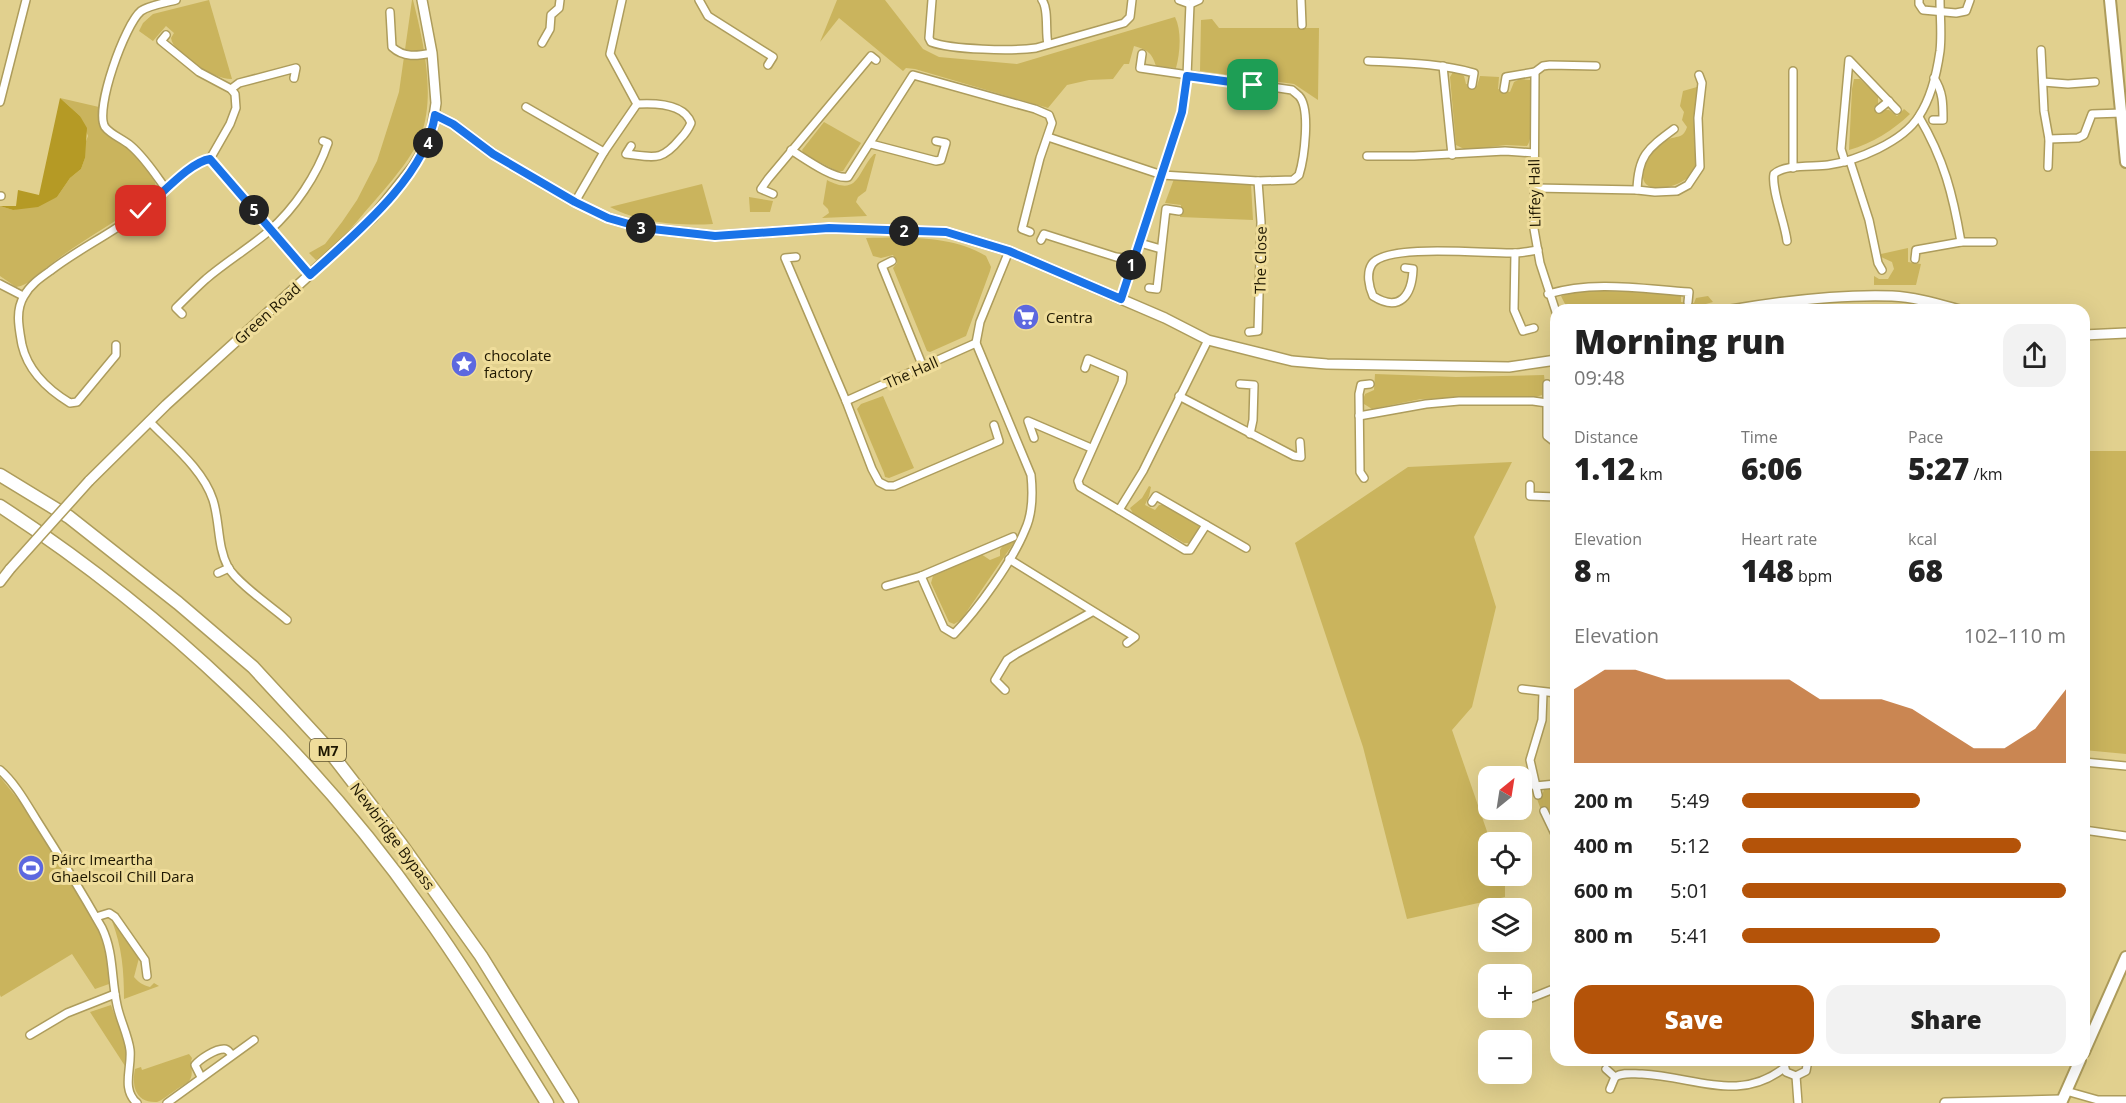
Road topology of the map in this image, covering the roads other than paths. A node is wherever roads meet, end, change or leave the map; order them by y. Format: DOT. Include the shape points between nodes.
graph roads {
  1 [pos="26,0"];
  2 [pos="176,0"];
  3 [pos="422,0"];
  4 [pos="560,0"];
  5 [pos="622,0"];
  6 [pos="699,0"];
  7 [pos="932,0"];
  8 [pos="1042,0"];
  9 [pos="1132,0"];
  10 [pos="1179,0"];
  11 [pos="1199,0"];
  12 [pos="1301,0"];
  13 [pos="1919,0"];
  14 [pos="1940,0"];
  15 [pos="1970,0"];
  16 [pos="2110,0"];
  17 [pos="1191,4"];
  18 [pos="1940,11"];
  19 [pos="390,12"];
  20 [pos="1302,25"];
  21 [pos="166,34"];
  22 [pos="542,43"];
  23 [pos="1048,44"];
  24 [pos="2041,50"];
  25 [pos="432,53"];
  26 [pos="1142,54"];
  27 [pos="876,60"];
  28 [pos="1368,61"];
  29 [pos="768,65"];
  30 [pos="1443,66"];
  31 [pos="1596,66"];
  32 [pos="1793,71"];
  33 [pos="1535,72"];
  34 [pos="1699,75"];
  35 [pos="1187,76"];
  36 [pos="294,78"];
  37 [pos="1934,78"];
  38 [pos="2043,82"];
  39 [pos="2091,84"];
  40 [pos="1472,85"];
  41 [pos="231,89"];
  42 [pos="1504,89"];
  43 [pos="1888,100"];
  44 [pos="0,102"];
  45 [pos="637,104"];
  46 [pos="526,107"];
  47 [pos="1880,109"];
  48 [pos="1897,110"];
  49 [pos="2122,113"];
  50 [pos="435,115"];
  51 [pos="1919,117"];
  52 [pos="1933,120"];
  53 [pos="1674,129"];
  54 [pos="1048,136"];
  55 [pos="2049,140"];
  56 [pos="323,141"];
  57 [pos="936,141"];
  58 [pos="871,144"];
  59 [pos="631,146"];
  60 [pos="791,150"];
  61 [pos="604,152"];
  62 [pos="1534,153"];
  63 [pos="1452,155"];
  64 [pos="1367,156"];
  65 [pos="210,159"];
  66 [pos="1848,162"];
  67 [pos="2126,162"];
  68 [pos="2048,167"];
  69 [pos="1793,168"];
  70 [pos="1162,175"];
  71 [pos="1258,181"];
  72 [pos="1535,188"];
  73 [pos="165,189"];
  74 [pos="1637,190"];
  75 [pos="773,194"];
  76 [pos="575,202"];
  77 [pos="1179,211"];
  78 [pos="270,231"];
  79 [pos="1030,232"];
  80 [pos="1041,240"];
  81 [pos="1787,241"];
  82 [pos="1961,242"];
  83 [pos="1994,242"];
  84 [pos="1140,243"];
  85 [pos="1161,249"];
  86 [pos="1538,250"];
  87 [pos="1009,251"];
  88 [pos="1515,253"];
  89 [pos="796,257"];
  90 [pos="1133,259"];
  91 [pos="1915,259"];
  92 [pos="892,261"];
  93 [pos="1405,268"];
  94 [pos="1882,270"];
  95 [pos="310,275"];
  96 [pos="0,284"];
  97 [pos="1149,288"];
  98 [pos="1548,294"];
  99 [pos="23,297"];
  100 [pos="1121,299"];
  101 [pos="1688,302"];
  102 [pos="1552,304"];
  103 [pos="1776,304"];
  104 [pos="1938,304"];
  105 [pos="177,308"];
  106 [pos="1534,328"];
  107 [pos="1249,332"];
  108 [pos="2126,333"];
  109 [pos="2090,335"];
  110 [pos="1208,340"];
  111 [pos="976,343"];
  112 [pos="116,345"];
  113 [pos="1550,361"];
  114 [pos="923,367"];
  115 [pos="1085,368"];
  116 [pos="1240,384"];
  117 [pos="1370,384"];
  118 [pos="1547,384"];
  119 [pos="1179,396"];
  120 [pos="846,401"];
  121 [pos="1547,403"];
  122 [pos="1359,416"];
  123 [pos="149,421"];
  124 [pos="994,425"];
  125 [pos="1250,434"];
  126 [pos="1035,438"];
  127 [pos="1550,438"];
  128 [pos="1300,442"];
  129 [pos="1091,448"];
  130 [pos="0,475"];
  131 [pos="1364,478"];
  132 [pos="1530,485"];
  133 [pos="1550,497"];
  134 [pos="1152,502"];
  135 [pos="0,506"];
  136 [pos="1119,510"];
  137 [pos="1206,525"];
  138 [pos="1013,537"];
  139 [pos="989,547"];
  140 [pos="1246,548"];
  141 [pos="993,555"];
  142 [pos="1009,559"];
  143 [pos="229,568"];
  144 [pos="218,573"];
  145 [pos="921,576"];
  146 [pos="0,582"];
  147 [pos="886,586"];
  148 [pos="1092,612"];
  149 [pos="287,620"];
  150 [pos="1127,643"];
  151 [pos="1522,689"];
  152 [pos="1005,690"];
  153 [pos="1543,693"];
  154 [pos="1550,693"];
  155 [pos="2090,763"];
  156 [pos="2126,766"];
  157 [pos="0,770"];
  158 [pos="1550,785"];
  159 [pos="1535,786"];
  160 [pos="1538,795"];
  161 [pos="1544,811"];
  162 [pos="1550,818"];
  163 [pos="2090,831"];
  164 [pos="2126,836"];
  165 [pos="96,917"];
  166 [pos="2126,957"];
  167 [pos="147,975"];
  168 [pos="1550,990"];
  169 [pos="115,994"];
  170 [pos="1532,998"];
  171 [pos="30,1035"];
  172 [pos="2090,1038"];
  173 [pos="254,1040"];
  174 [pos="232,1055"];
  175 [pos="1782,1066"];
  176 [pos="1784,1066"];
  177 [pos="1807,1066"];
  178 [pos="2077,1066"];
  179 [pos="1606,1069"];
  180 [pos="1796,1076"];
  181 [pos="201,1077"];
  182 [pos="1615,1077"];
  183 [pos="1610,1089"];
  184 [pos="2063,1098"];
  185 [pos="2126,1101"];
  186 [pos="136,1103"];
  187 [pos="166,1103"];
  188 [pos="547,1103"];
  189 [pos="573,1103"];
  190 [pos="1798,1103"];
  191 [pos="1945,1103"];
  1 -- 44 [label="street"];
  2 -- 73 [label="street" via="142,10 129,28 117,55 102,118 105,126 133,148"];
  3 -- 25 [label="street, Green Road"];
  4 -- 22 [label="street"];
  5 -- 45 [label="street" via="610,54"];
  6 -- 29 [label="street" via="708,16 773,57"];
  7 -- 23 [label="street" via="929,39 934,43 1022,50"];
  8 -- 23 [label="street"];
  9 -- 23 [label="street" via="1130,16 1124,22"];
  10 -- 17 [label="street"];
  11 -- 17 [label="street"];
  12 -- 20 [label="street"];
  13 -- 18 [label="street" via="1923,10"];
  14 -- 18 [label="street"];
  15 -- 18 [label="street" via="1966,11"];
  16 -- 49 [label="main road"];
  17 -- 35 [label="street"];
  18 -- 37 [label="street" via="1940,50"];
  19 -- 25 [label="street" via="395,51 416,57"];
  21 -- 41 [label="street" via="161,41 185,62"];
  24 -- 38 [label="street"];
  25 -- 50 [label="street, Green Road"];
  26 -- 35 [label="street" via="1140,68"];
  27 -- 60 [label="street" via="871,56"];
  28 -- 30 [label="street"];
  30 -- 40 [label="street" via="1474,73"];
  30 -- 63 [label="street"];
  31 -- 33 [label="street" via="1550,64"];
  32 -- 69 [label="street"];
  33 -- 42 [label="street" via="1506,77"];
  33 -- 62 [label="street, Liffey Hall"];
  34 -- 74 [label="street" via="1700,167 1696,175 1677,191"];
  35 -- 70 [label="street" via="1182,112"];
  35 -- 71 [label="street" via="1292,90 1300,97 1305,120 1299,175 1293,180"];
  36 -- 41 [label="street" via="296,68 239,82"];
  37 -- 51 [label="street"];
  37 -- 52 [label="street" via="1944,98 1943,120"];
  38 -- 39 [label="street"];
  38 -- 55 [label="street"];
  41 -- 65 [label="street" via="236,108"];
  43 -- 47 [label="street"];
  43 -- 48 [label="street"];
  43 -- 66 [label="street" via="1849,60 1842,149"];
  45 -- 59 [label="street" via="671,107 685,113 691,123 662,156 626,154"];
  45 -- 61 [label="street"];
  46 -- 61 [label="street"];
  49 -- 55 [label="street" via="2092,114 2086,131 2078,138"];
  49 -- 67 [label="main road"];
  50 -- 76 [label="street"];
  50 -- 95 [label="street, Green Road" via="425,150 385,203"];
  51 -- 66 [label="street" via="1891,141"];
  51 -- 82 [label="street" via="1947,176"];
  53 -- 74 [label="street" via="1644,154"];
  54 -- 58 [label="street" via="1052,123 1048,115 913,75"];
  54 -- 70 [label="street"];
  54 -- 79 [label="street" via="1022,230"];
  55 -- 68 [label="street"];
  56 -- 78 [label="street" via="328,143 323,158 303,192"];
  57 -- 58 [label="street" via="946,143 941,160 936,161"];
  58 -- 60 [label="street" via="848,177 842,178"];
  60 -- 75 [label="street" via="761,189"];
  61 -- 76 [label="street"];
  62 -- 63 [label="street"];
  62 -- 72 [label="street, Liffey Hall"];
  63 -- 64 [label="street"];
  65 -- 73 [label="street"];
  65 -- 78 [label="street"];
  66 -- 69 [label="street"];
  66 -- 94 [label="street"];
  69 -- 81 [label="street" via="1778,170 1773,178"];
  70 -- 71 [label="street"];
  70 -- 84 [label="street"];
  71 -- 107 [label="street, The Close" via="1258,331"];
  72 -- 74 [label="street"];
  72 -- 86 [label="street, Liffey Hall" via="1534,230"];
  73 -- 99 [label="street" via="145,209 60,263"];
  76 -- 87 [label="street" via="608,218 643,228 715,236 829,228 946,232"];
  77 -- 85 [label="street" via="1166,209"];
  78 -- 95 [label="street"];
  78 -- 105 [label="street" via="206,279"];
  80 -- 90 [label="street" via="1044,234"];
  82 -- 83 [label="street"];
  82 -- 91 [label="street" via="1917,250"];
  84 -- 85 [label="street"];
  84 -- 90 [label="street"];
  85 -- 97 [label="street" via="1156,289"];
  86 -- 88 [label="street"];
  86 -- 98 [label="street, Liffey Hall"];
  87 -- 100 [label="street"];
  87 -- 111 [label="street" via="980,322"];
  88 -- 93 [label="street" via="1440,251 1383,257 1369,270 1374,296 1389,304 1403,299 1413,282 1413,269"];
  88 -- 106 [label="street" via="1514,310 1523,330"];
  89 -- 120 [label="street" via="785,258"];
  90 -- 100 [label="street"];
  92 -- 114 [label="street" via="882,266"];
  95 -- 123 [label="street, Green Road"];
  96 -- 99 [label="street"];
  98 -- 101 [label="street" via="1579,287 1605,287 1689,292"];
  98 -- 102 [label="street, Liffey Hall"];
  99 -- 112 [label="street" via="18,323 31,369 70,403 77,402 116,355"];
  100 -- 110 [label="street"];
  103 -- 104 [label="street" via="1893,296"];
  108 -- 109 [label="street"];
  110 -- 113 [label="street" via="1292,361 1327,364 1509,367"];
  110 -- 119 [label="street"];
  111 -- 114 [label="street, The Hall"];
  111 -- 142 [label="street" via="1031,475 1031,511 1026,530"];
  114 -- 120 [label="street, The Hall"];
  115 -- 129 [label="street" via="1088,359 1120,372 1123,378"];
  116 -- 125 [label="street" via="1254,385"];
  117 -- 122 [label="street" via="1361,385"];
  118 -- 121 [label="street"];
  119 -- 125 [label="street"];
  119 -- 136 [label="street" via="1143,471"];
  120 -- 124 [label="street" via="872,469 886,486 999,441"];
  121 -- 122 [label="street" via="1459,401"];
  121 -- 127 [label="street"];
  122 -- 131 [label="street" via="1360,472"];
  123 -- 143 [label="street" via="204,482 213,500 218,535"];
  123 -- 146 [label="street, Green Road, bridge" via="89,481"];
  125 -- 128 [label="street" via="1301,457"];
  126 -- 129 [label="street" via="1028,421"];
  129 -- 136 [label="street" via="1078,481 1080,487"];
  130 -- 189 [label="highway, Newbridge Bypass / M7" via="69,518 178,603 253,667 323,743 481,956"];
  132 -- 133 [label="street" via="1530,496"];
  134 -- 137 [label="street" via="1156,496"];
  135 -- 188 [label="highway, Newbridge Bypass / M7" via="107,581 159,624 230,687 304,763 424,912"];
  136 -- 137 [label="street" via="1185,550 1194,546"];
  137 -- 140 [label="street"];
  138 -- 139 [label="street"];
  139 -- 141 [label="street"];
  139 -- 145 [label="street"];
  142 -- 145 [label="street" via="954,634 944,628"];
  142 -- 148 [label="street"];
  143 -- 144 [label="street"];
  143 -- 149 [label="street"];
  145 -- 147 [label="street"];
  148 -- 150 [label="street" via="1135,637"];
  148 -- 152 [label="street" via="1007,660 995,680"];
  151 -- 153 [label="street"];
  153 -- 154 [label="street"];
  153 -- 159 [label="street" via="1542,720 1530,760"];
  155 -- 156 [label="street"];
  157 -- 165 [label="street" via="24,800"];
  158 -- 159 [label="street"];
  159 -- 160 [label="street"];
  161 -- 162 [label="street"];
  163 -- 164 [label="street"];
  165 -- 167 [label="street" via="109,913 115,917 145,960"];
  165 -- 169 [label="street" via="110,944"];
  166 -- 172 [label="main road"];
  168 -- 170 [label="street"];
  169 -- 171 [label="street" via="67,1013"];
  169 -- 186 [label="street" via="130,1049 129,1093"];
  173 -- 174 [label="street"];
  174 -- 181 [label="street"];
  174 -- 181 [label="street" via="223,1049 200,1059 195,1065"];
  175 -- 182 [label="street" via="1775,1079 1743,1094 1722,1093 1652,1075 1624,1073"];
  176 -- 180 [label="street" via="1788,1074"];
  177 -- 180 [label="street" via="1806,1071"];
  178 -- 184 [label="main road"];
  179 -- 182 [label="street"];
  180 -- 190 [label="street"];
  181 -- 187 [label="street"];
  182 -- 183 [label="street"];
  184 -- 185 [label="street"];
  184 -- 191 [label="street"];
}
